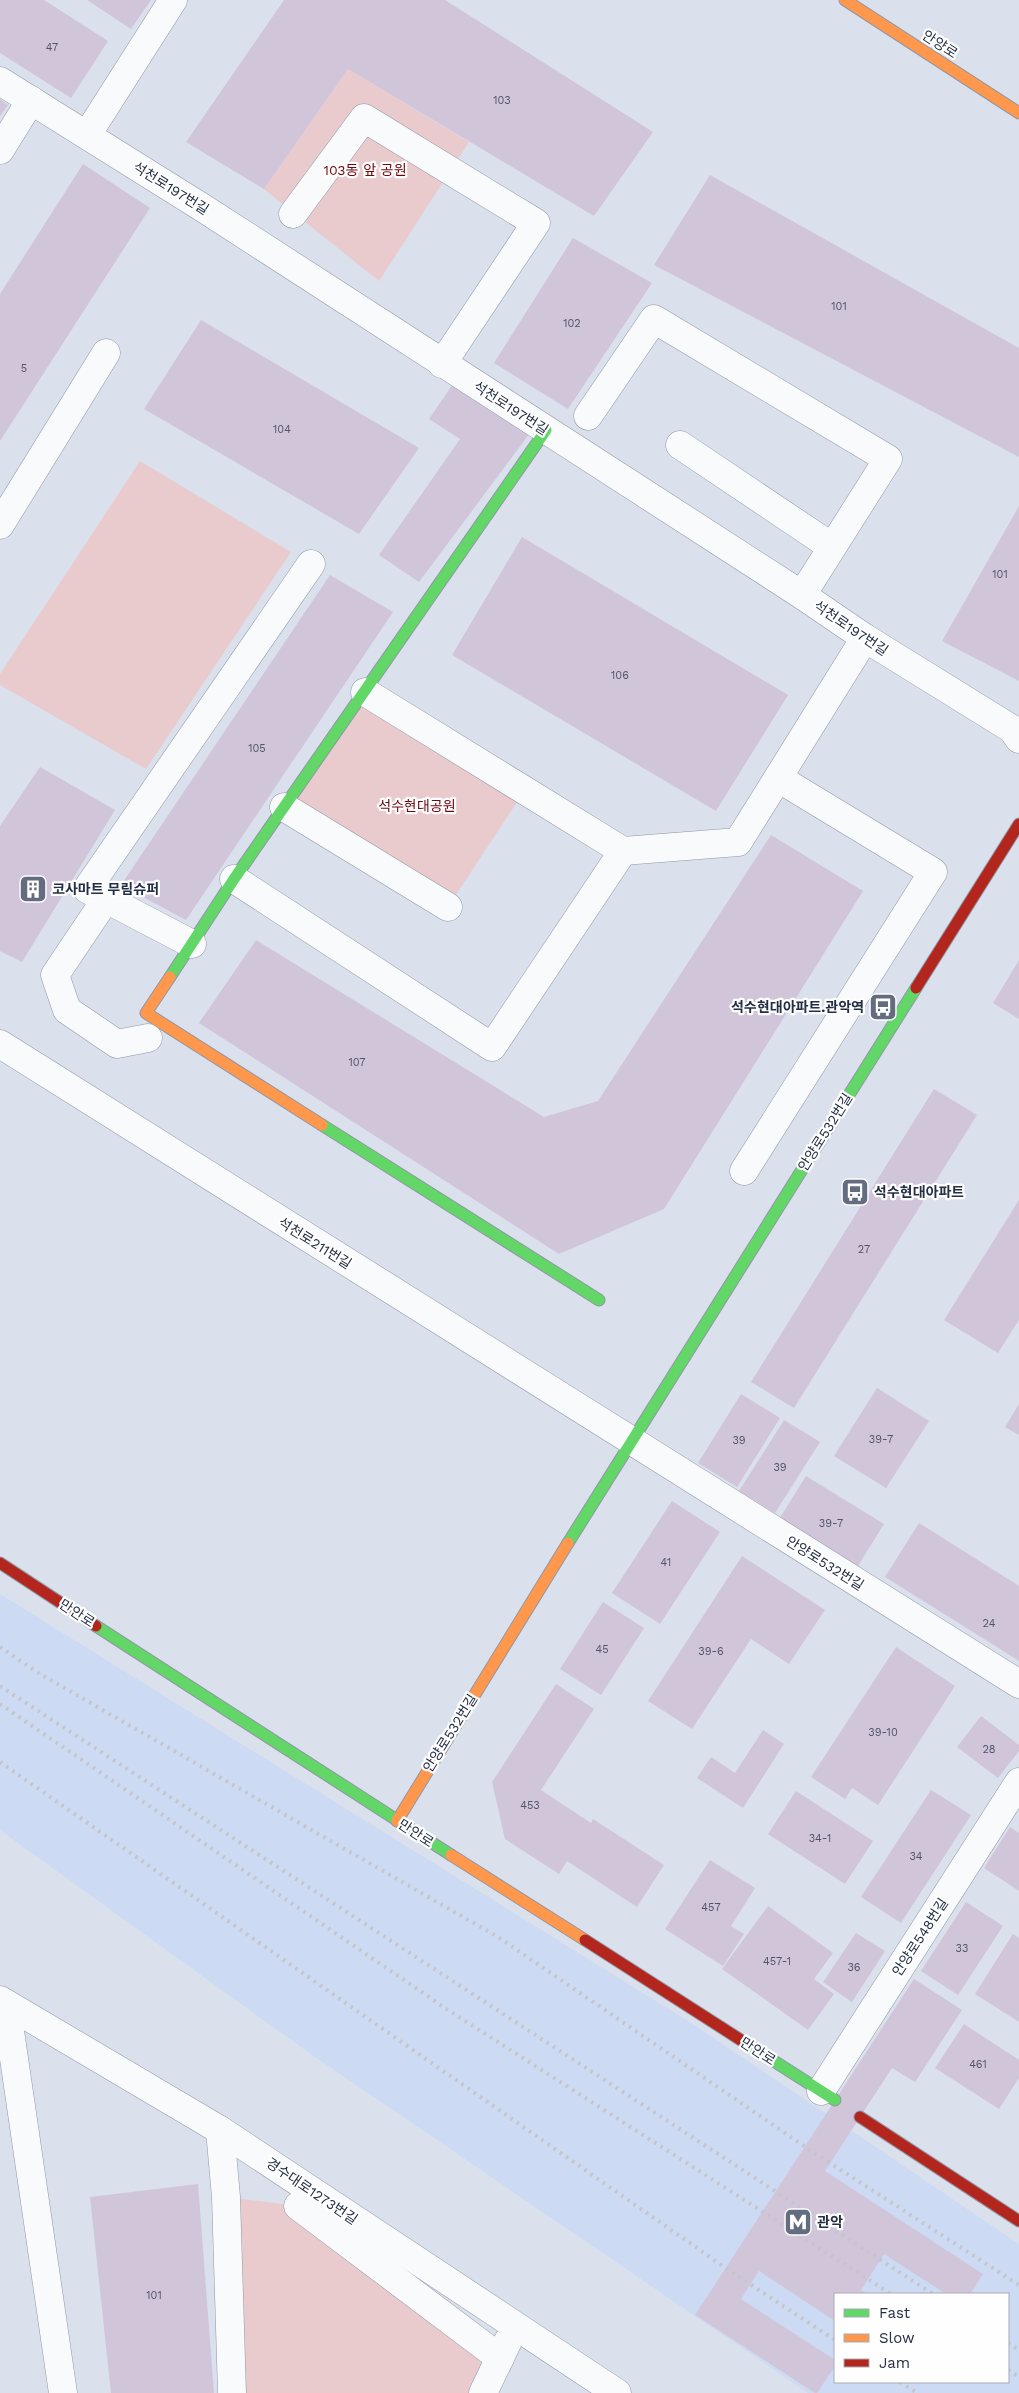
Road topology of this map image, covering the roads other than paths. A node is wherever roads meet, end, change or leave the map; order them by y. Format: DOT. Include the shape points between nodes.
graph roads {
  1 [pos="172,0"];
  2 [pos="845,0"];
  3 [pos="0,81"];
  4 [pos="32,100"];
  5 [pos="1019,113"];
  6 [pos="87,135"];
  7 [pos="0,150"];
  8 [pos="293,214"];
  9 [pos="106,353"];
  10 [pos="442,364"];
  11 [pos="588,416"];
  12 [pos="546,430"];
  13 [pos="680,445"];
  14 [pos="0,525"];
  15 [pos="832,547"];
  16 [pos="311,564"];
  17 [pos="802,594"];
  18 [pos="865,638"];
  19 [pos="365,692"];
  20 [pos="1019,739"];
  21 [pos="778,778"];
  22 [pos="284,807"];
  23 [pos="1019,824"];
  24 [pos="623,851"];
  25 [pos="234,879"];
  26 [pos="106,899"];
  27 [pos="448,907"];
  28 [pos="192,944"];
  29 [pos="148,1038"];
  30 [pos="1,1047"];
  31 [pos="744,1171"];
  32 [pos="599,1300"];
  33 [pos="630,1441"];
  34 [pos="0,1563"];
  35 [pos="1019,1684"];
  36 [pos="1019,1782"];
  37 [pos="396,1821"];
  38 [pos="3,2002"];
  39 [pos="828,2096"];
  40 [pos="860,2117"];
  41 [pos="220,2130"];
  42 [pos="298,2206"];
  43 [pos="1019,2221"];
  44 [pos="515,2326"];
  45 [pos="500,2358"];
  46 [pos="63,2393"];
  47 [pos="232,2393"];
  48 [pos="484,2393"];
  49 [pos="617,2393"];
  1 -- 6 [label="street"];
  2 -- 5 [label="street, 안양로"];
  3 -- 4 [label="street, 석천로197번길"];
  4 -- 6 [label="street, 석천로197번길"];
  4 -- 7 [label="street"];
  6 -- 10 [label="street, 석천로197번길"];
  8 -- 10 [label="street" via="364,118 536,223"];
  9 -- 14 [label="street"];
  10 -- 12 [label="street, 석천로197번길"];
  11 -- 15 [label="street" via="654,319 888,459"];
  12 -- 17 [label="street, 석천로197번길"];
  12 -- 19 [label="street"];
  13 -- 15 [label="street"];
  15 -- 17 [label="street"];
  16 -- 26 [label="street" via="87,889"];
  17 -- 18 [label="street, 석천로197번길"];
  18 -- 20 [label="street, 석천로197번길" via="1012,729"];
  18 -- 21 [label="street"];
  19 -- 22 [label="street"];
  19 -- 24 [label="street"];
  21 -- 24 [label="street" via="738,842"];
  21 -- 31 [label="street" via="933,872"];
  22 -- 25 [label="street"];
  22 -- 27 [label="street"];
  23 -- 33 [label="street, 안양로532번길"];
  24 -- 25 [label="street" via="492,1047"];
  25 -- 28 [label="street"];
  26 -- 28 [label="street"];
  26 -- 29 [label="street" via="55,975 67,1010 117,1044"];
  28 -- 32 [label="street" via="146,1014"];
  30 -- 33 [label="street, 석천로211번길"];
  33 -- 35 [label="street, 안양로532번길"];
  33 -- 37 [label="street, 안양로532번길"];
  34 -- 37 [label="street, 만안로"];
  36 -- 39 [label="street, 안양로548번길"];
  37 -- 39 [label="street, 만안로"];
  38 -- 41 [label="street, 경수대로1273번길"];
  38 -- 46 [label="street"];
  40 -- 43 [label="street"];
  41 -- 44 [label="street, 경수대로1273번길"];
  41 -- 47 [label="street" via="226,2197"];
  42 -- 45 [label="street"];
  44 -- 45 [label="street"];
  44 -- 49 [label="street, 경수대로1273번길"];
  45 -- 48 [label="street"];
}
